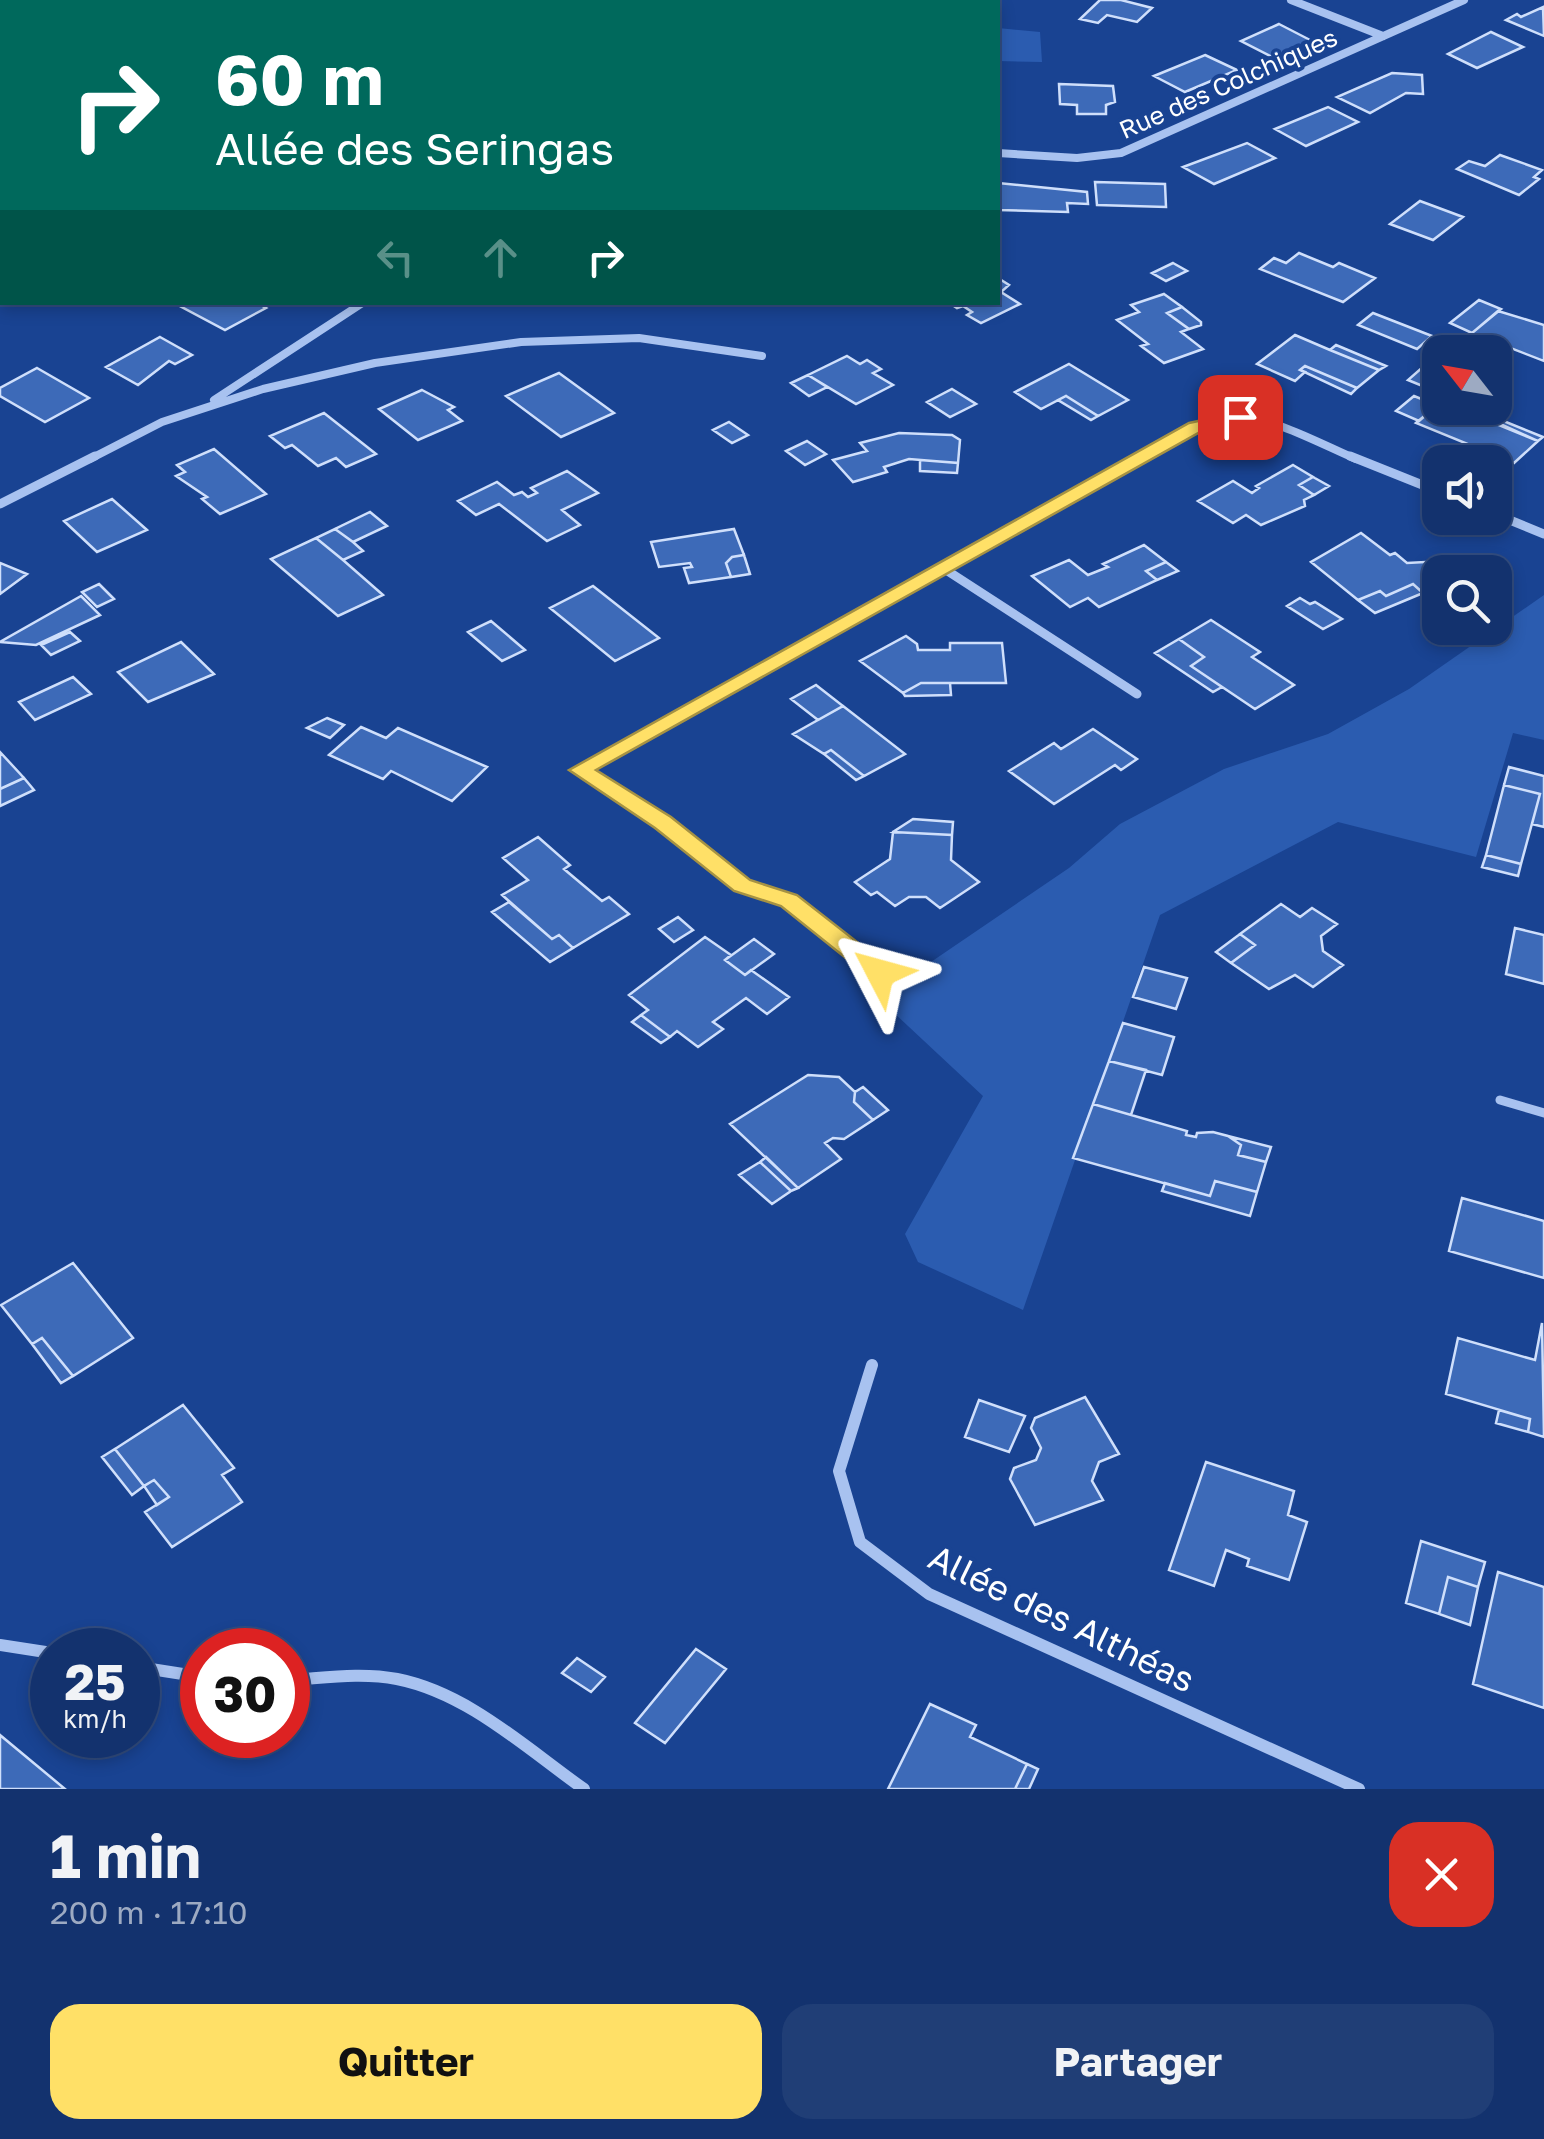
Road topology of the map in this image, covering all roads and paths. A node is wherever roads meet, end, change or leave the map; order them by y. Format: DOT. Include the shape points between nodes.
graph roads {
  1 [pos="1291,0"];
  2 [pos="1464,0"];
  3 [pos="1384,36"];
  4 [pos="1000,154"];
  5 [pos="359,305"];
  6 [pos="762,356"];
  7 [pos="201,409"];
  8 [pos="1422,485"];
  9 [pos="0,504"];
  10 [pos="1512,521"];
  11 [pos="1544,534"];
  12 [pos="943,568"];
  13 [pos="1138,694"];
  14 [pos="880,973"];
  15 [pos="1500,1100"];
  16 [pos="1544,1113"];
  17 [pos="872,1365"];
  18 [pos="0,1645"];
  19 [pos="30,1650"];
  20 [pos="310,1679"];
  21 [pos="584,1789"];
  22 [pos="1359,1789"];
  1 -- 3 [label="street"];
  2 -- 3 [label="street, Rue des Colchiques"];
  3 -- 4 [label="street, Rue des Colchiques" via="1121,153"];
  5 -- 7 [label="street"];
  6 -- 7 [label="street" via="640,338 521,342 375,362"];
  7 -- 9 [label="street"];
  8 -- 12 [label="street" via="1240,417 1196,427"];
  10 -- 11 [label="street"];
  12 -- 13 [label="street"];
  12 -- 14 [label="street" via="580,770 663,823 742,886 789,900"];
  15 -- 16 [label="lane"];
  17 -- 22 [label="street, Allée des Althéas" via="838,1472 860,1542 929,1594"];
  18 -- 19 [label="street"];
  20 -- 21 [label="street" via="409,1682 454,1700"];
}
